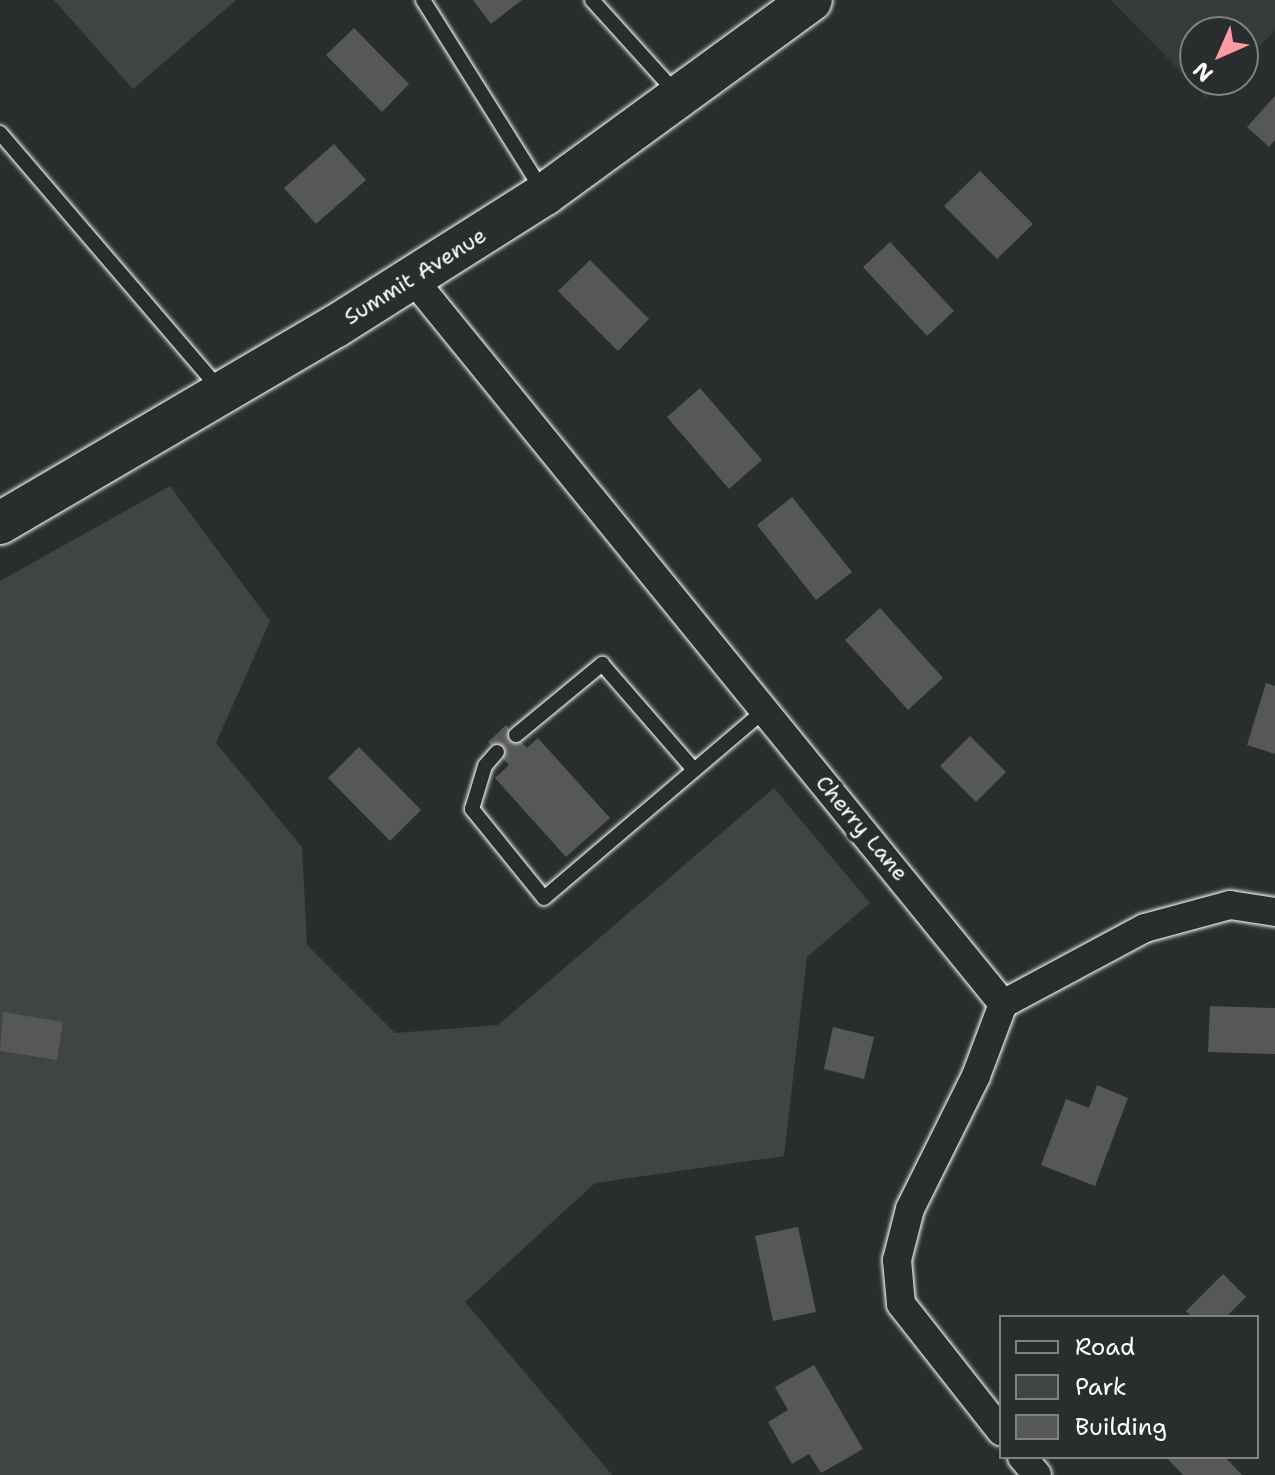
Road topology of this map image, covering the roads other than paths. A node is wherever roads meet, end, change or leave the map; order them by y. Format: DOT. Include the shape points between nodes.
graph roads {
  1 [pos="423,0"];
  2 [pos="592,0"];
  3 [pos="811,0"];
  4 [pos="681,98"];
  5 [pos="0,133"];
  6 [pos="545,194"];
  7 [pos="413,279"];
  8 [pos="222,392"];
  9 [pos="0,523"];
  10 [pos="764,711"];
  11 [pos="516,735"];
  12 [pos="497,752"];
  13 [pos="694,770"];
  14 [pos="1275,912"];
  15 [pos="1003,1004"];
  16 [pos="999,1428"];
  17 [pos="1024,1459"];
  18 [pos="1037,1475"];
  1 -- 6 [label="lane"];
  2 -- 4 [label="lane"];
  3 -- 4 [label="main road, Summit Avenue"];
  4 -- 6 [label="main road, Summit Avenue"];
  5 -- 8 [label="lane"];
  6 -- 7 [label="main road, Summit Avenue"];
  7 -- 8 [label="main road, Summit Avenue"];
  7 -- 10 [label="street, Cherry Lane"];
  8 -- 9 [label="main road, Summit Avenue"];
  10 -- 13 [label="lane"];
  10 -- 15 [label="street, Cherry Lane"];
  11 -- 13 [label="lane" via="602,664"];
  12 -- 13 [label="lane" via="485,766 472,809 544,898"];
  14 -- 15 [label="street" via="1230,905 1145,928"];
  15 -- 16 [label="street" via="976,1076 910,1209 897,1260 901,1304"];
  17 -- 18 [label="street"];
}
